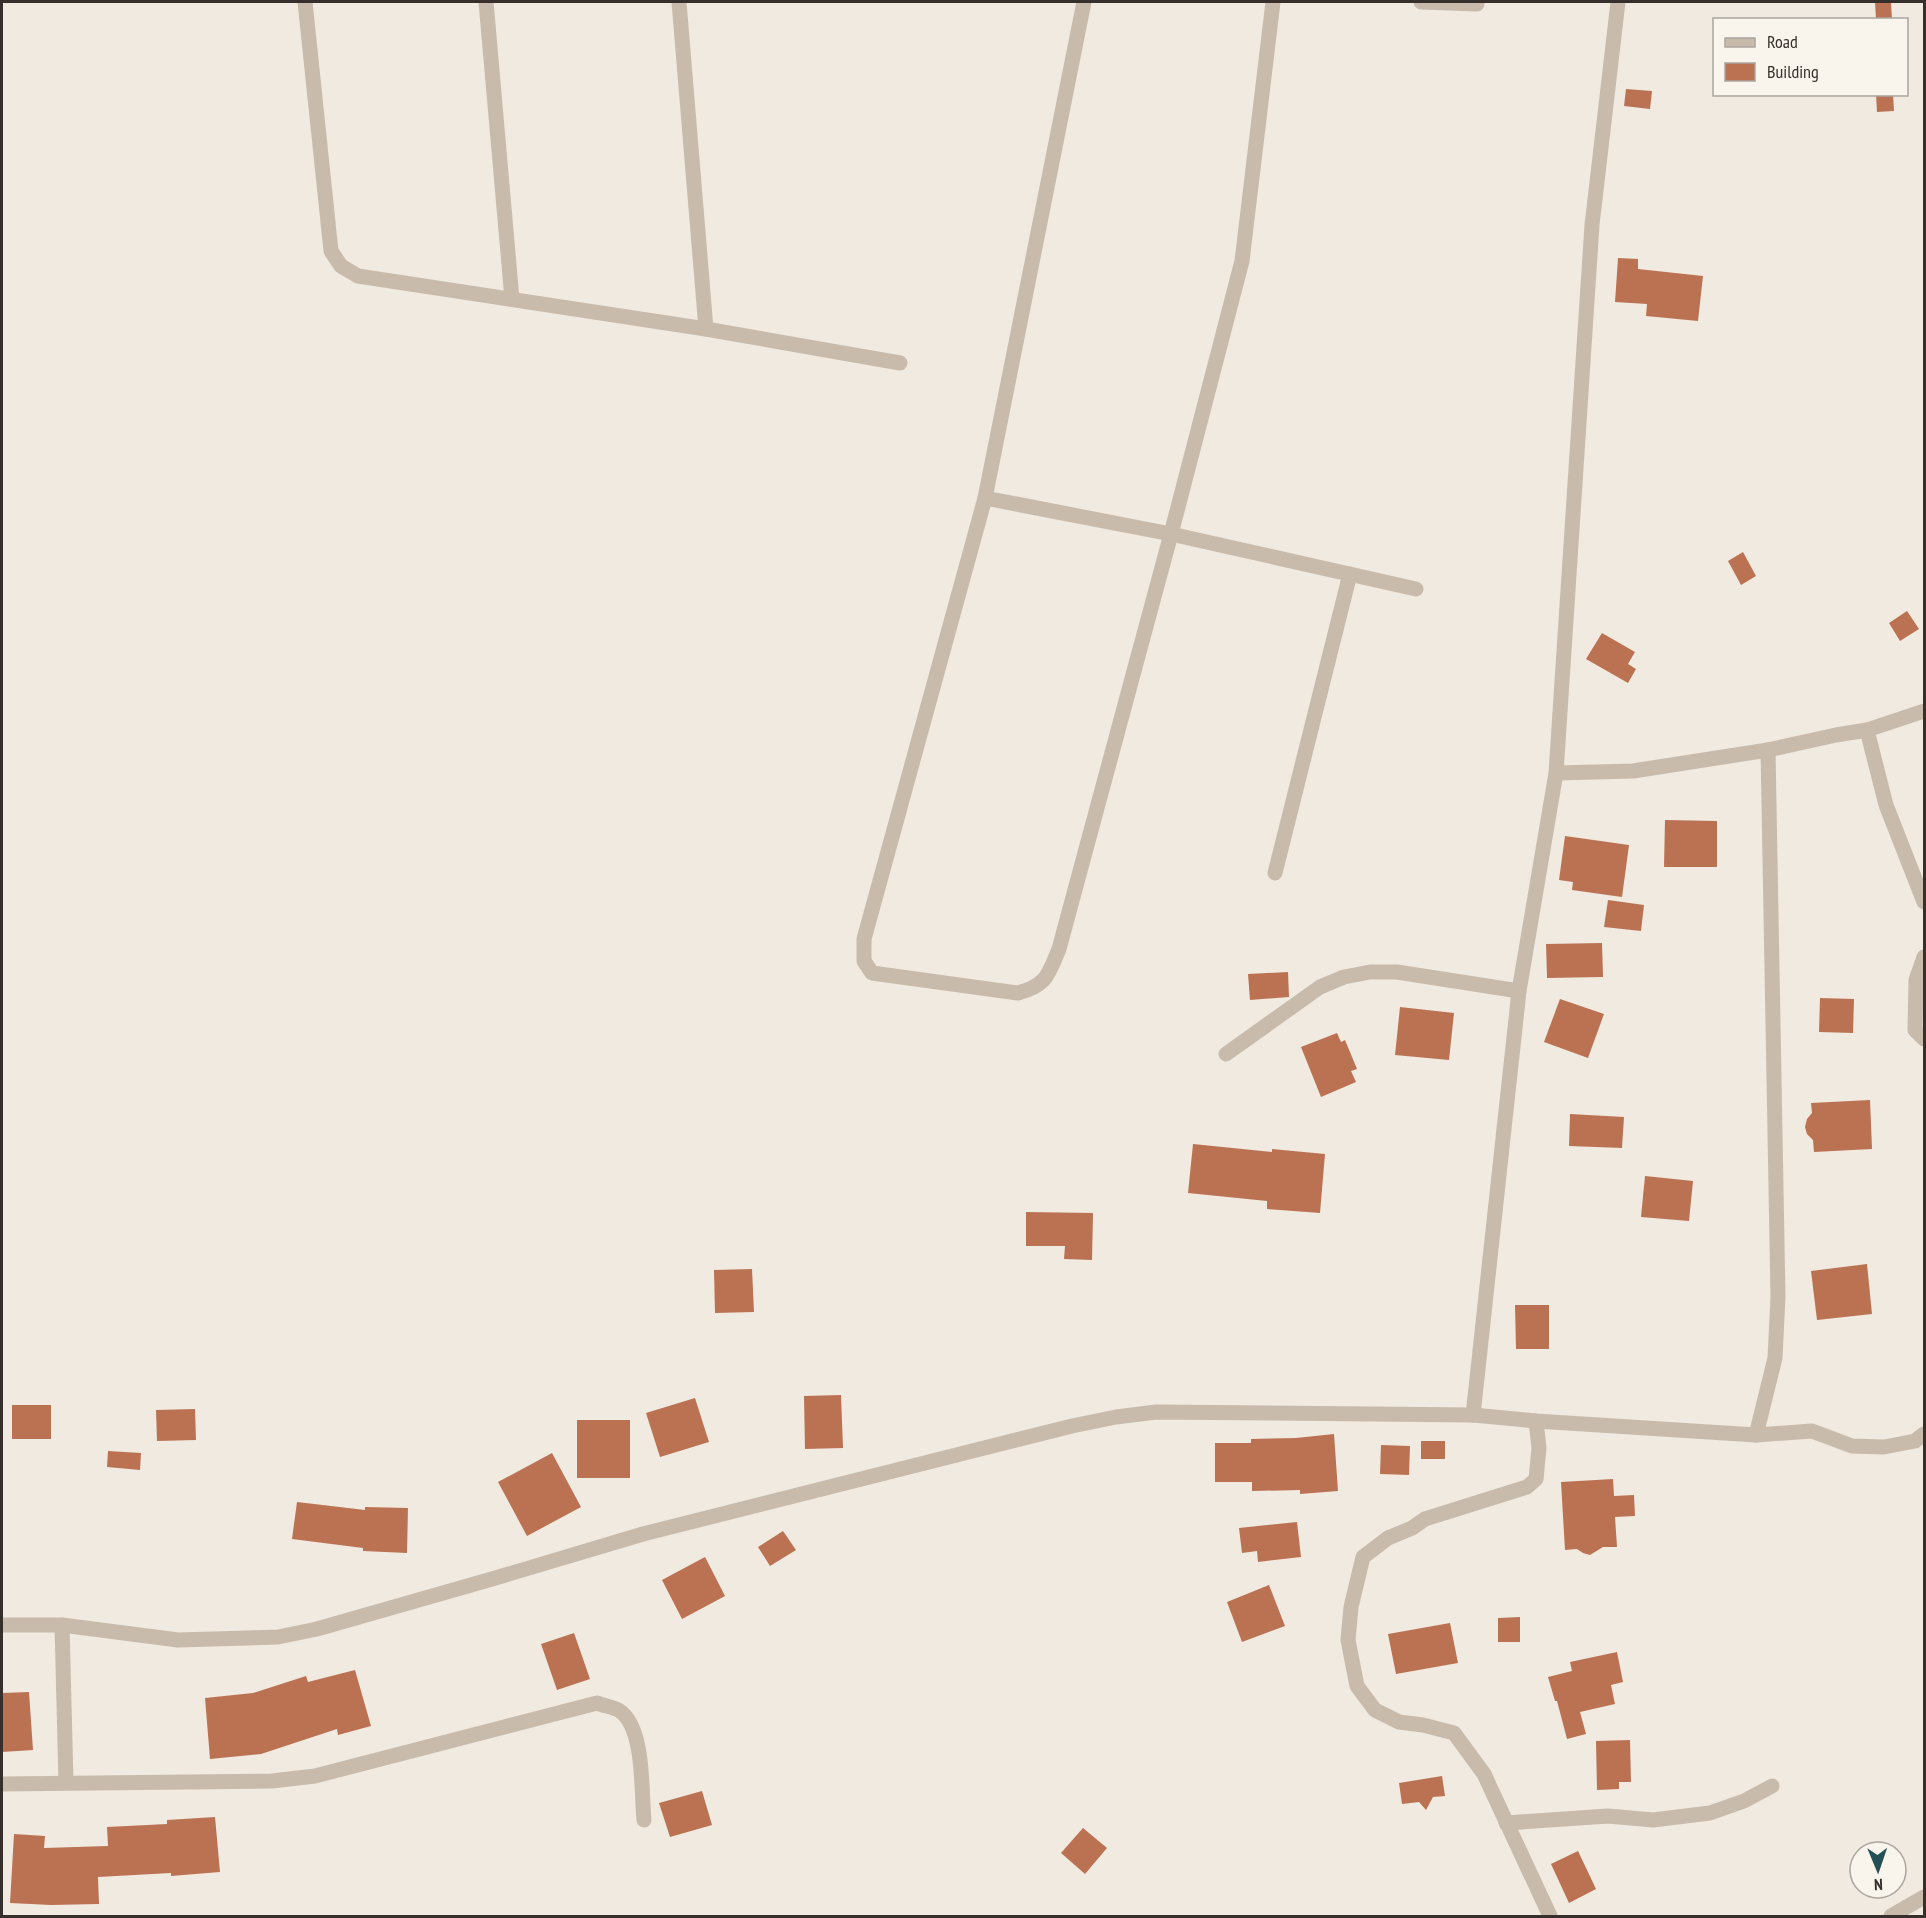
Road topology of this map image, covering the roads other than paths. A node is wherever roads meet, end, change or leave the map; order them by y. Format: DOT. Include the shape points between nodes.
graph roads {
  1 [pos="305,2"];
  2 [pos="486,2"];
  3 [pos="679,2"];
  4 [pos="1084,2"];
  5 [pos="1273,2"];
  6 [pos="1421,2"];
  7 [pos="1618,2"];
  8 [pos="1477,4"];
  9 [pos="512,299"];
  10 [pos="706,329"];
  11 [pos="900,363"];
  12 [pos="985,498"];
  13 [pos="1171,534"];
  14 [pos="1350,574"];
  15 [pos="1416,588"];
  16 [pos="1924,711"];
  17 [pos="1868,730"];
  18 [pos="1768,750"];
  19 [pos="1556,773"];
  20 [pos="1275,873"];
  21 [pos="1924,902"];
  22 [pos="1924,957"];
  23 [pos="1519,991"];
  24 [pos="1924,1039"];
  25 [pos="1226,1054"];
  26 [pos="1473,1414"];
  27 [pos="1536,1421"];
  28 [pos="1756,1434"];
  29 [pos="1924,1434"];
  30 [pos="2,1625"];
  31 [pos="62,1625"];
  32 [pos="66,1782"];
  33 [pos="2,1784"];
  34 [pos="1772,1786"];
  35 [pos="644,1820"];
  36 [pos="1506,1823"];
  37 [pos="1924,1898"];
  38 [pos="1550,1917"];
  39 [pos="1891,1917"];
  1 -- 9 [label="street" via="331,251 341,266 358,276"];
  2 -- 9 [label="street"];
  3 -- 10 [label="street"];
  4 -- 12 [label="street"];
  5 -- 13 [label="street" via="1242,261"];
  6 -- 8 [label="street"];
  7 -- 19 [label="street" via="1592,225"];
  9 -- 10 [label="street"];
  10 -- 11 [label="street"];
  12 -- 13 [label="street"];
  12 -- 13 [label="street" via="864,939 864,961 872,973 1018,993 1035,988 1046,979 1059,949"];
  13 -- 14 [label="street"];
  14 -- 15 [label="street"];
  14 -- 20 [label="street"];
  16 -- 17 [label="street"];
  17 -- 18 [label="street"];
  17 -- 21 [label="street" via="1886,804"];
  18 -- 19 [label="street" via="1633,771"];
  18 -- 28 [label="street" via="1778,1297 1775,1358"];
  19 -- 23 [label="street"];
  22 -- 24 [label="street" via="1916,980 1915,1030"];
  23 -- 25 [label="street" via="1397,972 1344,977 1320,987"];
  23 -- 26 [label="street"];
  26 -- 27 [label="street"];
  26 -- 31 [label="street" via="1156,1412 1116,1417 643,1533 278,1637 178,1640"];
  27 -- 28 [label="street"];
  27 -- 36 [label="street" via="1536,1479 1527,1487 1425,1519 1388,1538 1363,1557 1351,1606 1348,1640 1357,1686 1375,1710 1399,1722 1454,1733 1484,1774"];
  28 -- 29 [label="street" via="1812,1431 1852,1446 1884,1447 1916,1441"];
  30 -- 31 [label="street"];
  31 -- 32 [label="street"];
  32 -- 33 [label="street"];
  32 -- 35 [label="street" via="262,1782 315,1776 597,1703 619,1711 632,1724"];
  34 -- 36 [label="street" via="1710,1813 1653,1820 1608,1816"];
  36 -- 38 [label="street"];
  37 -- 39 [label="street"];
}
